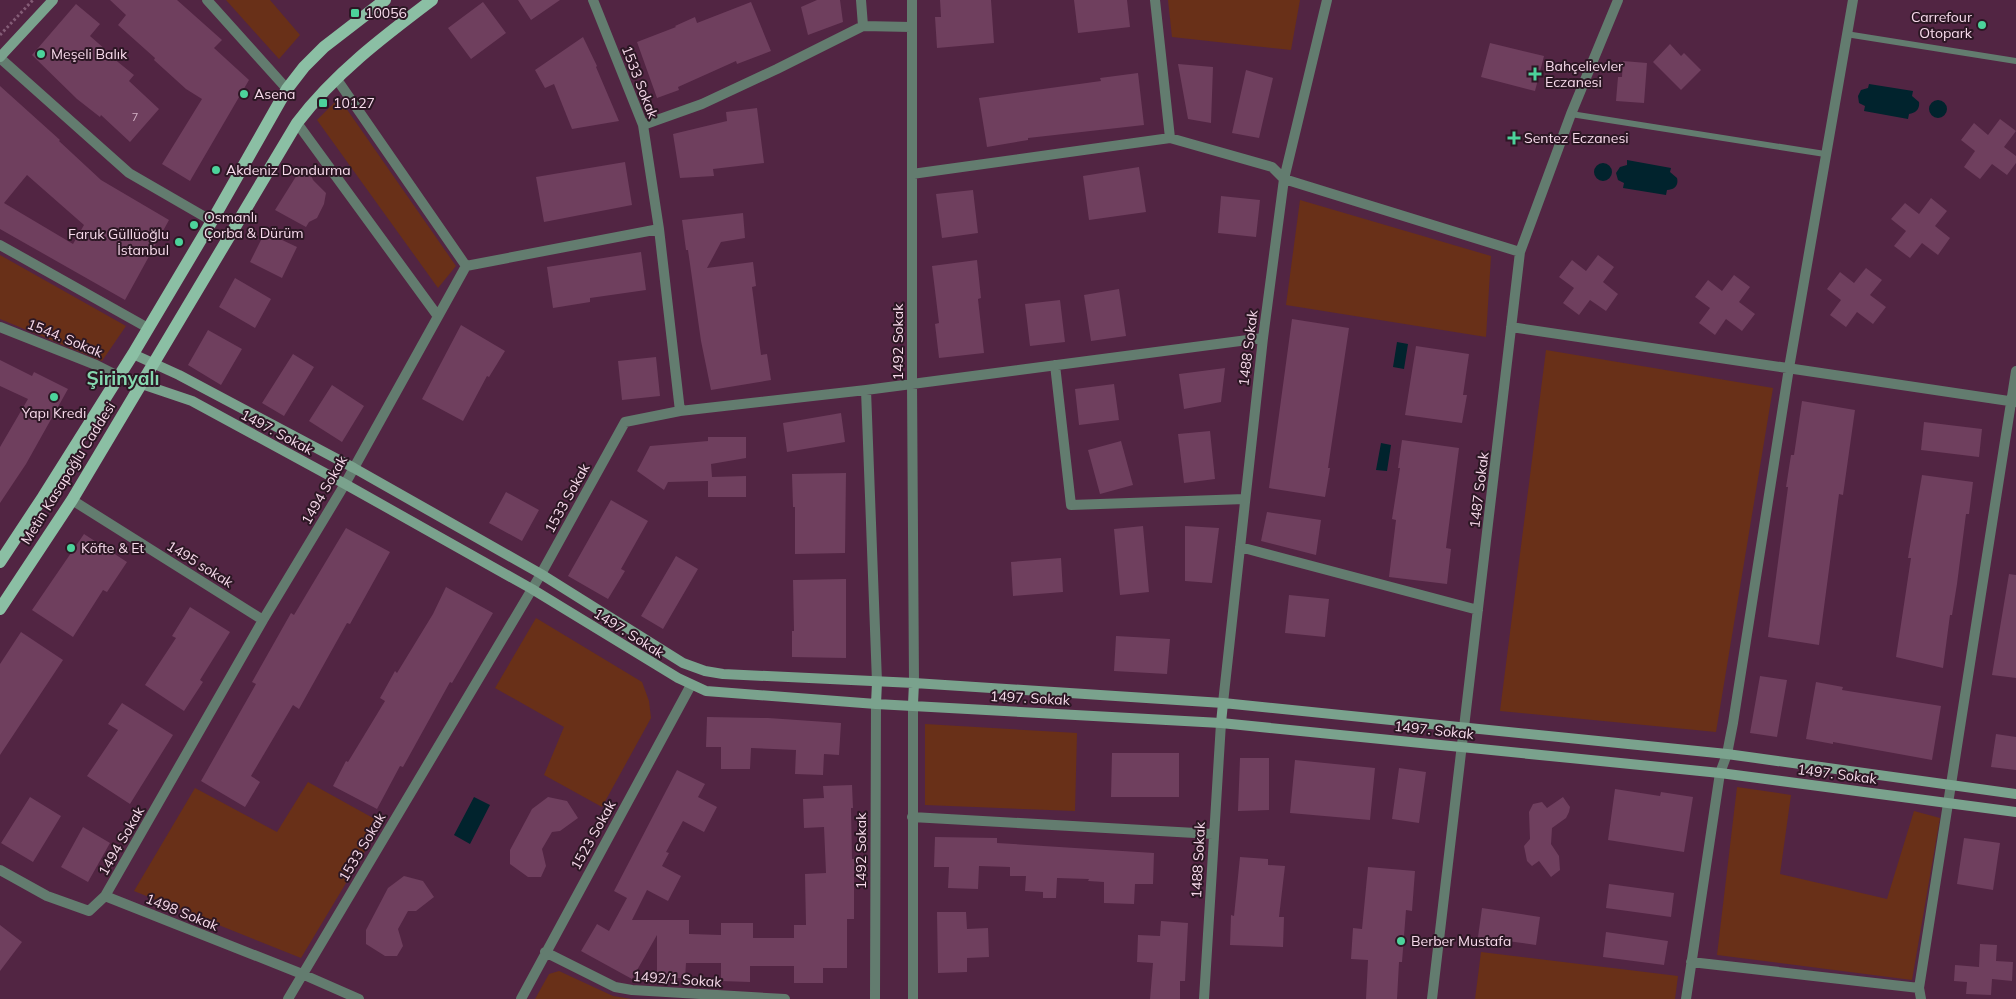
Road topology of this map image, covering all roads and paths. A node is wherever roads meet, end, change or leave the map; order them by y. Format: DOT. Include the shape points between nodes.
graph roads {
  1 [pos="33,0"];
  2 [pos="54,0"];
  3 [pos="207,0"];
  4 [pos="385,0"];
  5 [pos="432,0"];
  6 [pos="593,0"];
  7 [pos="861,0"];
  8 [pos="912,0"];
  9 [pos="1155,0"];
  10 [pos="1327,0"];
  11 [pos="1618,0"];
  12 [pos="1853,0"];
  13 [pos="863,26"];
  14 [pos="911,27"];
  15 [pos="1846,34"];
  16 [pos="0,35"];
  17 [pos="0,58"];
  18 [pos="2016,61"];
  19 [pos="336,78"];
  20 [pos="287,88"];
  21 [pos="1571,114"];
  22 [pos="297,124"];
  23 [pos="643,124"];
  24 [pos="1170,138"];
  25 [pos="1825,154"];
  26 [pos="912,174"];
  27 [pos="1284,179"];
  28 [pos="212,221"];
  29 [pos="659,229"];
  30 [pos="0,245"];
  31 [pos="1520,252"];
  32 [pos="466,266"];
  33 [pos="437,315"];
  34 [pos="0,327"];
  35 [pos="1511,327"];
  36 [pos="148,328"];
  37 [pos="1263,338"];
  38 [pos="133,354"];
  39 [pos="153,363"];
  40 [pos="1055,365"];
  41 [pos="1789,368"];
  42 [pos="2016,371"];
  43 [pos="118,376"];
  44 [pos="912,384"];
  45 [pos="140,385"];
  46 [pos="866,390"];
  47 [pos="2014,402"];
  48 [pos="680,411"];
  49 [pos="354,468"];
  50 [pos="345,484"];
  51 [pos="1245,499"];
  52 [pos="72,500"];
  53 [pos="1240,547"];
  54 [pos="0,562"];
  55 [pos="541,574"];
  56 [pos="532,589"];
  57 [pos="0,609"];
  58 [pos="1478,610"];
  59 [pos="263,620"];
  60 [pos="876,682"];
  61 [pos="914,683"];
  62 [pos="691,685"];
  63 [pos="1223,703"];
  64 [pos="876,704"];
  65 [pos="913,704"];
  66 [pos="1221,723"];
  67 [pos="1465,727"];
  68 [pos="1462,746"];
  69 [pos="1727,754"];
  70 [pos="1720,773"];
  71 [pos="1952,785"];
  72 [pos="2016,794"];
  73 [pos="1949,802"];
  74 [pos="2016,812"];
  75 [pos="912,817"];
  76 [pos="1213,834"];
  77 [pos="0,870"];
  78 [pos="106,896"];
  79 [pos="545,952"];
  80 [pos="1691,962"];
  81 [pos="302,974"];
  82 [pos="1920,994"];
  83 [pos="288,999"];
  84 [pos="359,999"];
  85 [pos="521,999"];
  86 [pos="785,999"];
  87 [pos="875,999"];
  88 [pos="913,999"];
  89 [pos="1204,999"];
  90 [pos="1432,999"];
  91 [pos="1686,999"];
  1 -- 16 [label="path"];
  2 -- 17 [label="street"];
  3 -- 20 [label="street"];
  4 -- 20 [label="main road, Metin Kasapoğlu Caddesi" via="324,47"];
  5 -- 19 [label="main road, Metin Kasapoğlu Caddesi"];
  6 -- 23 [label="street, 1533 Sokak"];
  7 -- 13 [label="street"];
  8 -- 14 [label="street, 1492 Sokak"];
  9 -- 24 [label="street"];
  10 -- 27 [label="street, 1488 Sokak"];
  11 -- 21 [label="street, 1487 Sokak"];
  12 -- 15 [label="street"];
  13 -- 14 [label="street"];
  13 -- 23 [label="street" via="702,104"];
  14 -- 26 [label="street, 1492 Sokak"];
  15 -- 18 [label="lane"];
  15 -- 25 [label="street"];
  17 -- 28 [label="street" via="129,173"];
  19 -- 22 [label="main road, Metin Kasapoğlu Caddesi" via="314,100"];
  19 -- 32 [label="street"];
  20 -- 28 [label="main road, Metin Kasapoğlu Caddesi"];
  21 -- 25 [label="lane"];
  21 -- 31 [label="street, 1487 Sokak"];
  22 -- 33 [label="street"];
  22 -- 39 [label="main road, Metin Kasapoğlu Caddesi"];
  23 -- 29 [label="street, 1533 Sokak"];
  24 -- 26 [label="street"];
  24 -- 27 [label="street" via="1272,167"];
  25 -- 41 [label="street"];
  26 -- 44 [label="street, 1492 Sokak"];
  27 -- 31 [label="street"];
  27 -- 37 [label="street, 1488 Sokak"];
  28 -- 36 [label="main road, Metin Kasapoğlu Caddesi"];
  29 -- 32 [label="street"];
  29 -- 48 [label="street, 1533 Sokak"];
  30 -- 36 [label="street"];
  31 -- 35 [label="street, 1487 Sokak"];
  32 -- 33 [label="street, 1494 Sokak"];
  33 -- 49 [label="street, 1494 Sokak"];
  34 -- 43 [label="street, 1544. Sokak" via="96,364"];
  35 -- 41 [label="street"];
  35 -- 58 [label="street, 1487 Sokak"];
  36 -- 38 [label="main road, Metin Kasapoğlu Caddesi"];
  37 -- 40 [label="street"];
  37 -- 51 [label="street, 1488 Sokak"];
  38 -- 39 [label="street, 1497. Sokak"];
  38 -- 43 [label="main road, Metin Kasapoğlu Caddesi"];
  39 -- 45 [label="main road, Metin Kasapoğlu Caddesi"];
  39 -- 49 [label="street, 1497. Sokak"];
  40 -- 44 [label="street"];
  40 -- 51 [label="street" via="1071,505"];
  41 -- 47 [label="street"];
  41 -- 69 [label="street"];
  42 -- 47 [label="street"];
  43 -- 45 [label="street, 1497. Sokak"];
  43 -- 54 [label="main road, Metin Kasapoğlu Caddesi"];
  44 -- 46 [label="street"];
  44 -- 61 [label="street, 1492 Sokak"];
  45 -- 50 [label="street, 1497. Sokak" via="192,402"];
  45 -- 52 [label="main road, Metin Kasapoğlu Caddesi"];
  46 -- 48 [label="street"];
  46 -- 60 [label="street"];
  47 -- 71 [label="street"];
  48 -- 55 [label="street, 1533 Sokak" via="626,422"];
  49 -- 50 [label="street, 1494 Sokak"];
  49 -- 55 [label="street, 1497. Sokak"];
  50 -- 56 [label="street, 1497. Sokak"];
  50 -- 59 [label="street, 1494 Sokak"];
  51 -- 53 [label="street, 1488 Sokak"];
  52 -- 57 [label="main road, Metin Kasapoğlu Caddesi"];
  52 -- 59 [label="street, 1495 sokak"];
  53 -- 58 [label="street"];
  53 -- 63 [label="street, 1488 Sokak"];
  55 -- 56 [label="street, 1533 Sokak"];
  55 -- 60 [label="street, 1497. Sokak" via="683,663 705,671"];
  56 -- 62 [label="street, 1497. Sokak"];
  56 -- 81 [label="street, 1533 Sokak"];
  58 -- 67 [label="street, 1487 Sokak"];
  59 -- 78 [label="street, 1494 Sokak"];
  60 -- 61 [label="street, 1497. Sokak"];
  60 -- 64 [label="street"];
  61 -- 63 [label="street, 1497. Sokak"];
  61 -- 65 [label="street"];
  62 -- 64 [label="street, 1497. Sokak" via="721,693"];
  62 -- 79 [label="street, 1523 Sokak"];
  63 -- 66 [label="street"];
  63 -- 67 [label="street, 1497. Sokak"];
  64 -- 65 [label="street, 1497. Sokak"];
  64 -- 87 [label="street, 1492 Sokak"];
  65 -- 66 [label="street, 1497. Sokak"];
  65 -- 75 [label="street"];
  66 -- 68 [label="street, 1497. Sokak"];
  66 -- 76 [label="street, 1488 Sokak"];
  67 -- 68 [label="street, 1487 Sokak"];
  67 -- 69 [label="street, 1497. Sokak"];
  68 -- 70 [label="street, 1497. Sokak"];
  68 -- 90 [label="street, 1487 Sokak"];
  69 -- 70 [label="street"];
  69 -- 71 [label="street, 1497. Sokak"];
  70 -- 73 [label="street, 1497. Sokak"];
  70 -- 80 [label="street"];
  71 -- 72 [label="street, 1497. Sokak"];
  71 -- 73 [label="street"];
  73 -- 74 [label="street, 1497. Sokak"];
  73 -- 82 [label="street"];
  75 -- 76 [label="street"];
  75 -- 88 [label="street"];
  76 -- 89 [label="street, 1488 Sokak"];
  77 -- 78 [label="street" via="47,896 89,911"];
  78 -- 81 [label="street, 1498 Sokak"];
  79 -- 85 [label="street, 1523 Sokak"];
  79 -- 86 [label="street, 1492/1 Sokak" via="624,989"];
  80 -- 82 [label="street"];
  80 -- 91 [label="street"];
  81 -- 83 [label="street, 1533 Sokak"];
  81 -- 84 [label="street, 1498 Sokak"];
}
